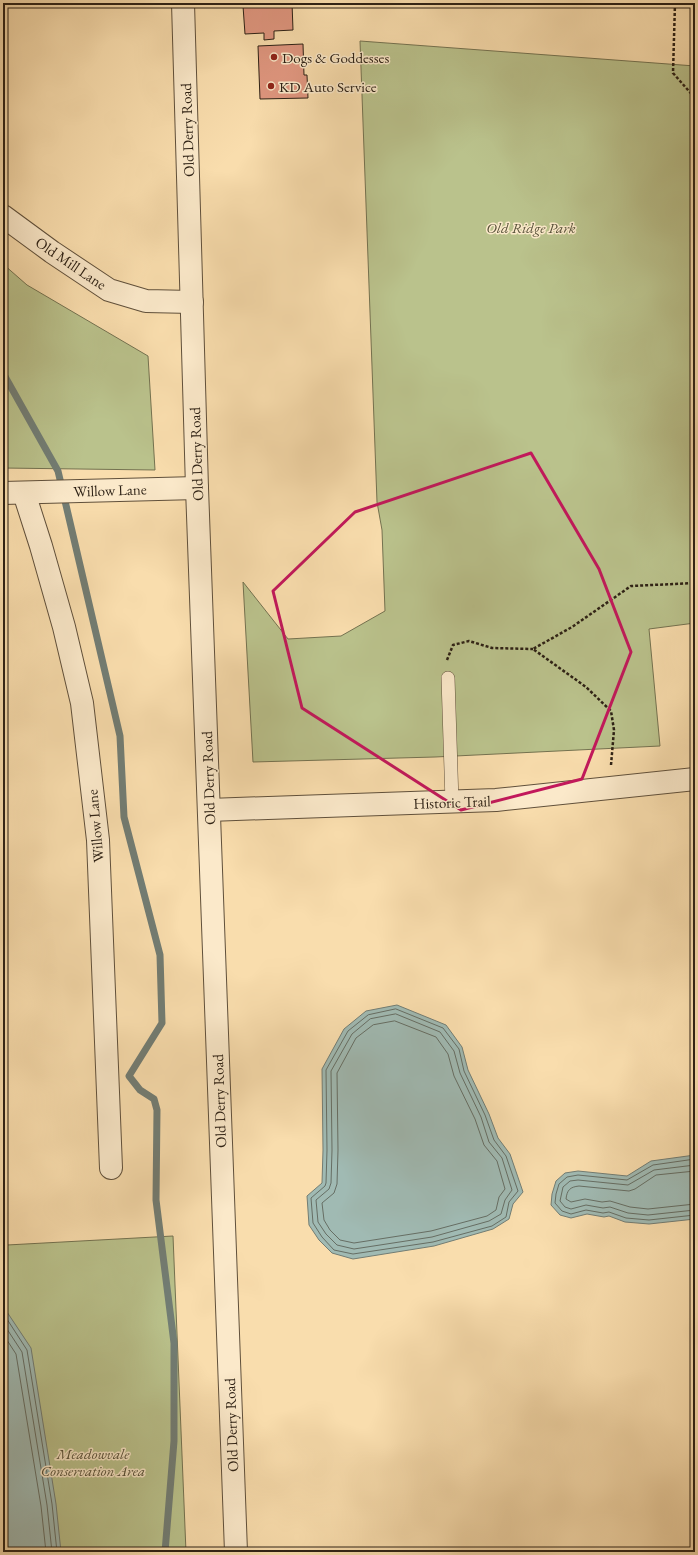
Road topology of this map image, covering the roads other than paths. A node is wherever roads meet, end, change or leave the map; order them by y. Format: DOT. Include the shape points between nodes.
graph roads {
  1 [pos="183,3"];
  2 [pos="3,216"];
  3 [pos="192,302"];
  4 [pos="197,488"];
  5 [pos="23,493"];
  6 [pos="448,678"];
  7 [pos="695,779"];
  8 [pos="452,802"];
  9 [pos="209,810"];
  10 [pos="110,1168"];
  11 [pos="236,1552"];
  1 -- 3 [label="street, Old Derry Road"];
  2 -- 3 [label="street, Old Mill Lane" via="109,290 146,301"];
  3 -- 4 [label="street, Old Derry Road"];
  4 -- 5 [label="street, Willow Lane"];
  4 -- 9 [label="street, Old Derry Road"];
  5 -- 10 [label="street, Willow Lane" via="64,627 82,703 98,840"];
  6 -- 8 [label="lane"];
  7 -- 8 [label="street, Historic Trail" via="496,800"];
  8 -- 9 [label="street, Historic Trail"];
  9 -- 11 [label="street, Old Derry Road"];
}
